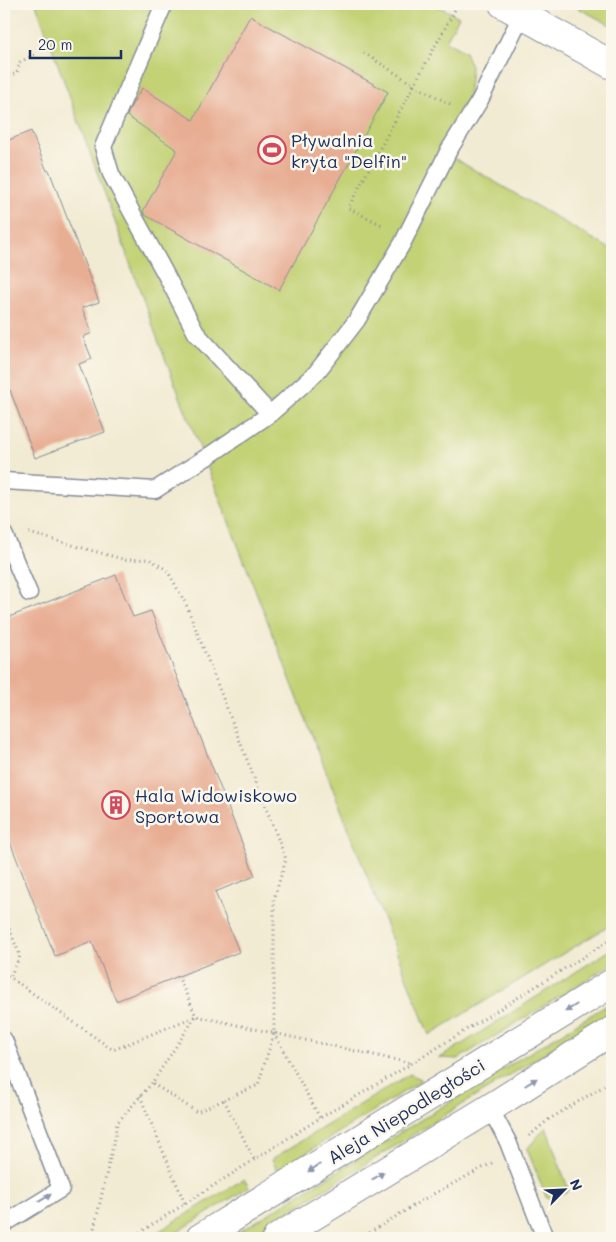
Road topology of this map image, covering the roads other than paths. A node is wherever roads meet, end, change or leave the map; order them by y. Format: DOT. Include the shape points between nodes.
graph roads {
  1 [pos="164,4"];
  2 [pos="512,9"];
  3 [pos="612,65"];
  4 [pos="270,414"];
  5 [pos="4,481"];
  6 [pos="4,534"];
  7 [pos="29,593"];
  8 [pos="612,982"];
  9 [pos="612,1031"];
  10 [pos="4,1040"];
  11 [pos="490,1108"];
  12 [pos="4,1224"];
  13 [pos="200,1238"];
  14 [pos="277,1238"];
  15 [pos="545,1238"];
  1 -- 4 [label="lane" via="103,147 111,174 196,333"];
  2 -- 3 [label="street"];
  2 -- 4 [label="lane" via="480,100 449,150 405,237 357,320 316,372"];
  4 -- 5 [label="lane" via="155,490"];
  6 -- 7 [label="lane"];
  8 -- 13 [label="street, Aleja Niepodległości, one-way"];
  11 -- 9 [label="street, one-way"];
  12 -- 10 [label="lane, one-way" via="61,1189"];
  14 -- 11 [label="street, one-way"];
  11 -- 15 [label="lane" via="508,1142"];
}
